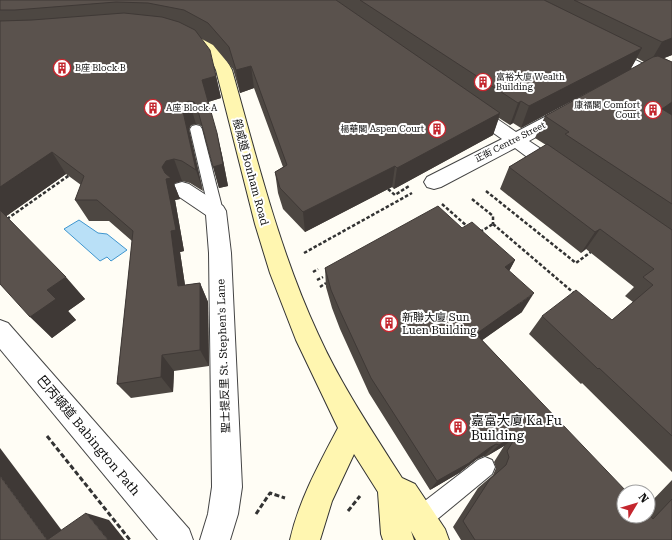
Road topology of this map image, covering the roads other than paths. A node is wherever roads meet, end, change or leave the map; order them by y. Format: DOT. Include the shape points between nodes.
graph roads {
  1 [pos="162,26"];
  2 [pos="592,42"];
  3 [pos="666,65"];
  4 [pos="647,71"];
  5 [pos="626,78"];
  6 [pos="672,84"];
  7 [pos="456,99"];
  8 [pos="577,106"];
  9 [pos="196,129"];
  10 [pos="515,140"];
  11 [pos="569,178"];
  12 [pos="426,186"];
  13 [pos="182,189"];
  14 [pos="216,211"];
  15 [pos="0,330"];
  16 [pos="353,427"];
  17 [pos="485,467"];
  18 [pos="392,488"];
  19 [pos="428,529"];
  20 [pos="395,538"];
  21 [pos="178,540"];
  22 [pos="215,540"];
  23 [pos="306,540"];
  1 -- 16 [label="main road, 般咸道 Bonham Road" via="201,39 220,60 281,273 308,340"];
  2 -- 4 [label="street"];
  3 -- 4 [label="street"];
  4 -- 5 [label="street"];
  4 -- 6 [label="street"];
  7 -- 10 [label="street"];
  8 -- 10 [label="street, 正街 Centre Street"];
  9 -- 14 [label="lane"];
  10 -- 11 [label="street"];
  10 -- 12 [label="street, 正街 Centre Street"];
  13 -- 14 [label="street"];
  14 -- 22 [label="street, 聖士提反里 St. Stephen's Lane" via="220,254 227,487 224,514"];
  15 -- 21 [label="street, 巴丙頓道 Babington Path"];
  16 -- 18 [label="main road, 般咸道 Bonham Road"];
  16 -- 23 [label="main road" via="314,506"];
  17 -- 19 [label="lane"];
  18 -- 19 [label="main road, 般咸道 Bonham Road" via="405,494"];
  18 -- 20 [label="main road, 般咸道 Bonham Road"];
}
